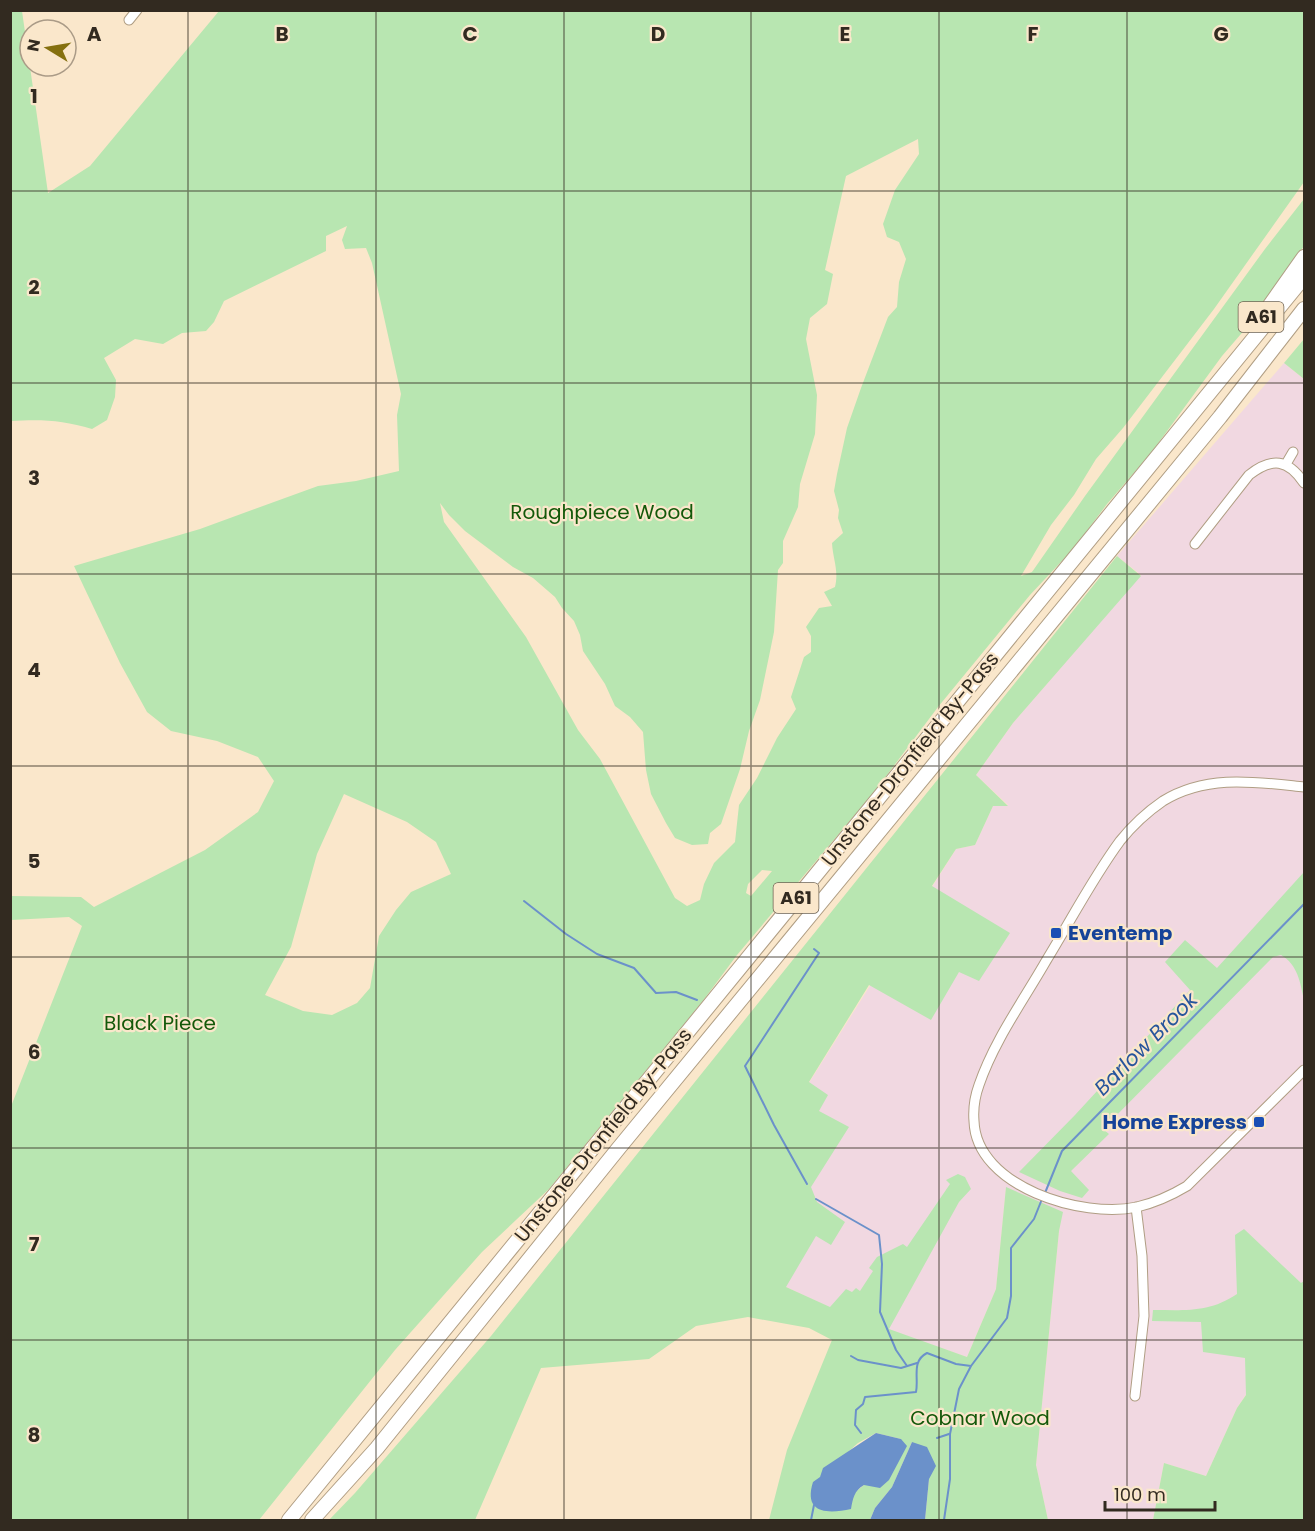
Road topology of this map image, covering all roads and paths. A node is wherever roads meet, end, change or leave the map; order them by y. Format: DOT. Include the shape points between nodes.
graph roads {
  1 [pos="138,10"];
  2 [pos="129,20"];
  3 [pos="1305,257"];
  4 [pos="1305,277"];
  5 [pos="1305,309"];
  6 [pos="1305,321"];
  7 [pos="1220,379"];
  8 [pos="1220,417"];
  9 [pos="1293,452"];
  10 [pos="1286,464"];
  11 [pos="1305,483"];
  12 [pos="1195,544"];
  13 [pos="1305,787"];
  14 [pos="1305,1070"];
  15 [pos="1136,1207"];
  16 [pos="1135,1396"];
  17 [pos="289,1521"];
  18 [pos="312,1521"];
  1 -- 2 [label="street"];
  3 -- 7 [label="highway, A61"];
  4 -- 7 [label="highway, Unstone-Dronfield By-Pass / A61"];
  5 -- 8 [label="highway, Unstone-Dronfield By-Pass / A61"];
  6 -- 8 [label="highway, A61"];
  7 -- 17 [label="highway, Unstone-Dronfield By-Pass / A61"];
  8 -- 18 [label="highway, Unstone-Dronfield By-Pass / A61" via="377,1448"];
  9 -- 10 [label="street"];
  10 -- 11 [label="street"];
  10 -- 12 [label="street" via="1273,462 1249,475"];
  13 -- 15 [label="street" via="1216,782 1189,789 1144,815 1120,841 1007,1027 978,1087 974,1107 978,1140 986,1157 1003,1175 1031,1190 1088,1208"];
  14 -- 15 [label="street" via="1187,1185"];
  15 -- 16 [label="street" via="1144,1316"];
}
